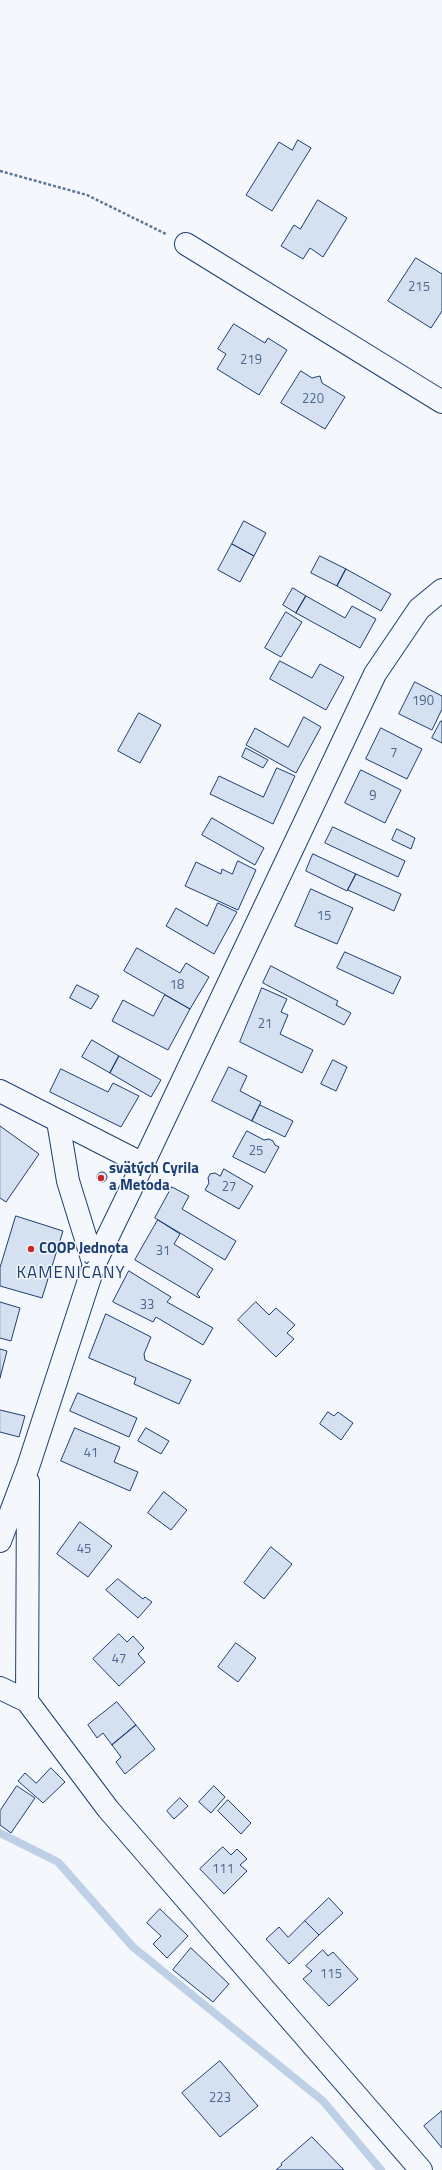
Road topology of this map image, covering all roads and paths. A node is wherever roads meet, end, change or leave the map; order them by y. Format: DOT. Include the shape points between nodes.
graph roads {
  1 [pos="0,171"];
  2 [pos="186,244"];
  3 [pos="442,402"];
  4 [pos="442,590"];
  5 [pos="0,1091"];
  6 [pos="58,1121"];
  7 [pos="143,1164"];
  8 [pos="94,1265"];
  9 [pos="28,1468"];
  10 [pos="0,1541"];
  11 [pos="0,1688"];
  12 [pos="27,1701"];
  13 [pos="421,2170"];
  1 -- 2 [label="path" via="87,195"];
  2 -- 3 [label="street"];
  4 -- 7 [label="street" via="419,609 375,674"];
  5 -- 6 [label="street"];
  6 -- 7 [label="street"];
  6 -- 8 [label="street" via="68,1181"];
  7 -- 8 [label="street"];
  8 -- 9 [label="street"];
  9 -- 10 [label="street"];
  9 -- 12 [label="street"];
  11 -- 12 [label="street"];
  12 -- 13 [label="street" via="108,1809"];
}
